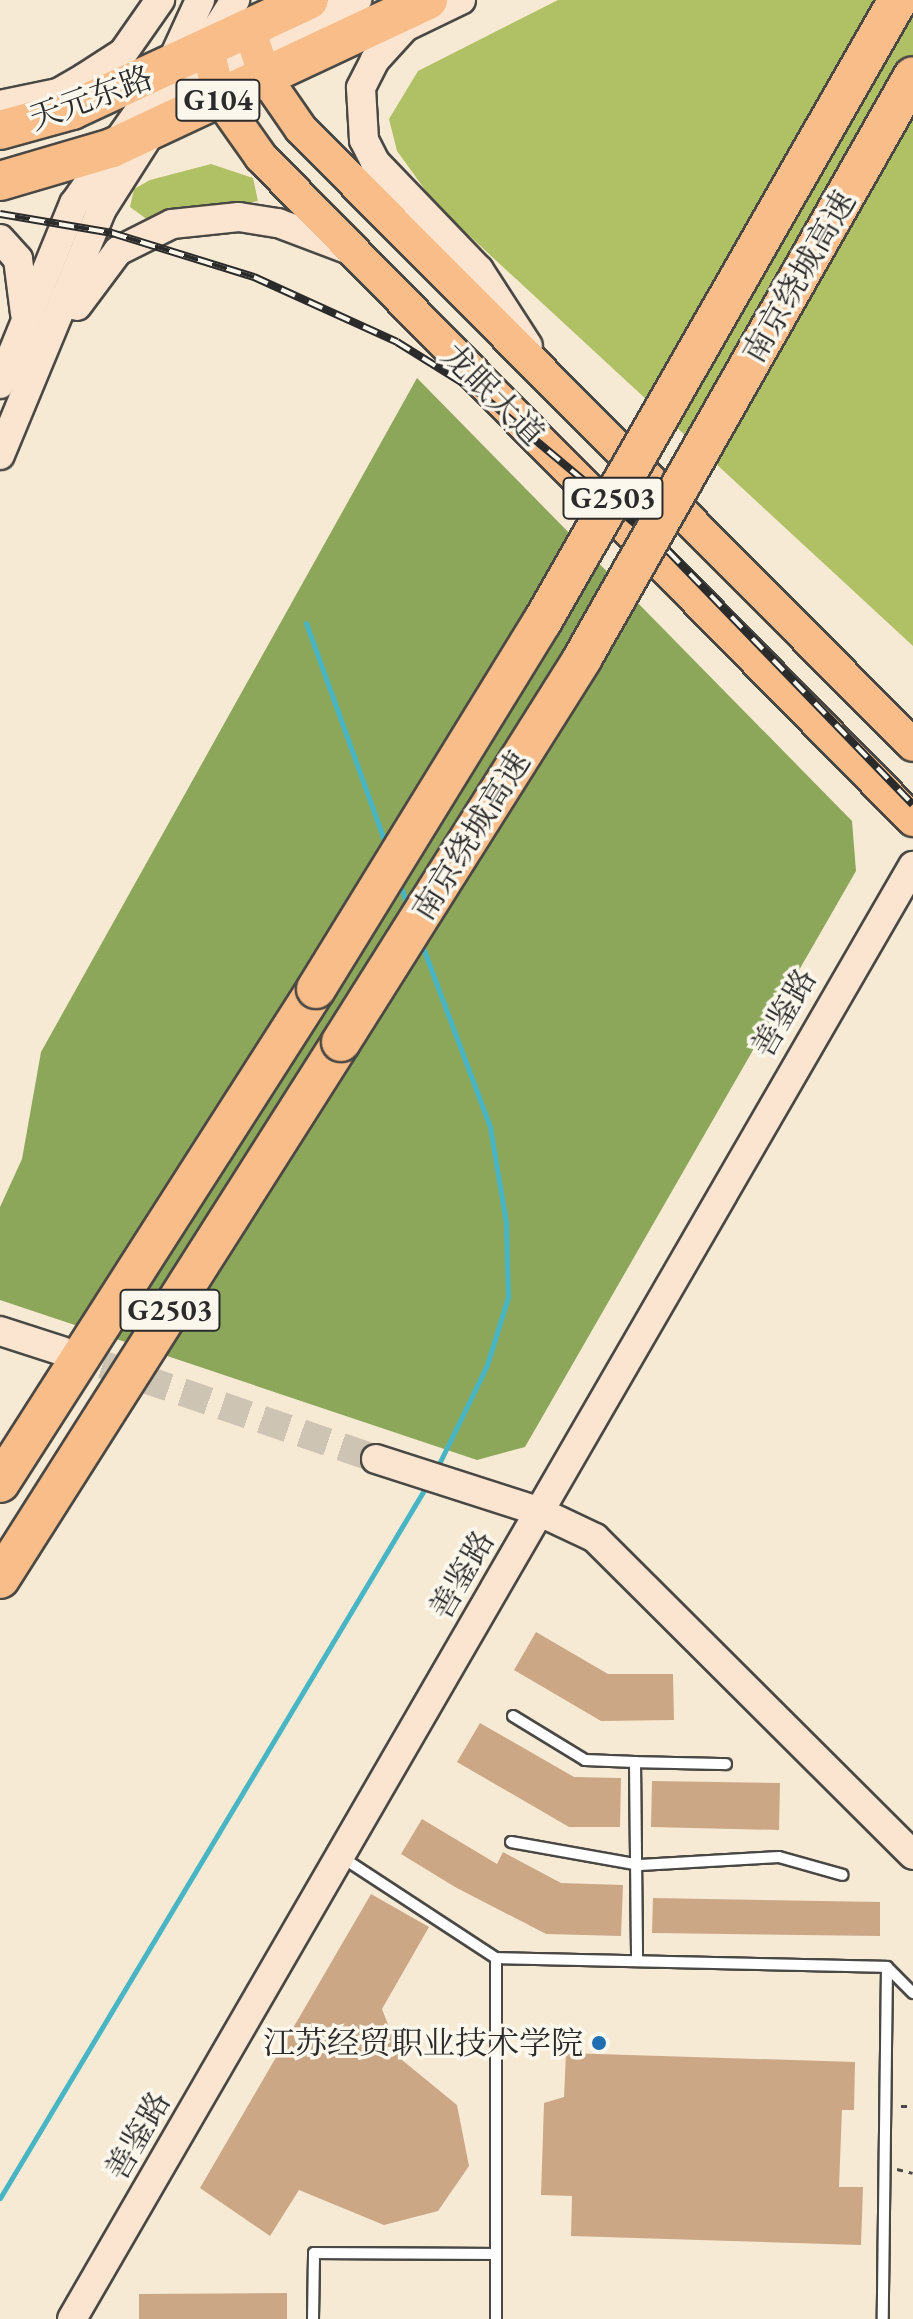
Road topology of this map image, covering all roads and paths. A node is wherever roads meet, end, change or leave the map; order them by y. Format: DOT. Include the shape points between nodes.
graph roads {
  1 [pos="160,0"];
  2 [pos="200,0"];
  3 [pos="309,0"];
  4 [pos="357,0"];
  5 [pos="461,0"];
  6 [pos="898,0"];
  7 [pos="240,8"];
  8 [pos="417,13"];
  9 [pos="207,42"];
  10 [pos="913,76"];
  11 [pos="265,77"];
  12 [pos="220,99"];
  13 [pos="166,101"];
  14 [pos="0,105"];
  15 [pos="0,130"];
  16 [pos="112,148"];
  17 [pos="0,181"];
  18 [pos="0,239"];
  19 [pos="353,252"];
  20 [pos="19,341"];
  21 [pos="548,378"];
  22 [pos="0,384"];
  23 [pos="14,422"];
  24 [pos="0,455"];
  25 [pos="913,745"];
  26 [pos="913,820"];
  27 [pos="913,866"];
  28 [pos="0,1331"];
  29 [pos="62,1351"];
  30 [pos="376,1459"];
  31 [pos="0,1483"];
  32 [pos="538,1511"];
  33 [pos="0,1579"];
  34 [pos="513,1716"];
  35 [pos="635,1762"];
  36 [pos="726,1764"];
  37 [pos="511,1842"];
  38 [pos="339,1855"];
  39 [pos="913,1855"];
  40 [pos="640,1865"];
  41 [pos="843,1875"];
  42 [pos="496,1958"];
  43 [pos="637,1961"];
  44 [pos="887,1967"];
  45 [pos="913,1993"];
  46 [pos="496,2254"];
  47 [pos="72,2319"];
  48 [pos="313,2319"];
  49 [pos="496,2319"];
  50 [pos="883,2319"];
  1 -- 14 [label="street, 天元东路" via="123,53 58,93"];
  2 -- 13 [label="street"];
  3 -- 7 [label="highway, 天元东路 / G104"];
  4 -- 13 [label="street"];
  5 -- 8 [label="street"];
  6 -- 31 [label="highway, 南京绕城高速 / G2503, bridge" via="542,622 316,989"];
  7 -- 9 [label="highway, 天元东路 / G104"];
  7 -- 11 [label="main road, 龙眠大道"];
  8 -- 11 [label="highway, 天元东路 / G104"];
  8 -- 21 [label="street" via="361,88 364,140 375,162 479,270"];
  9 -- 12 [label="main road, 龙眠大道"];
  9 -- 13 [label="highway, 天元东路 / G104"];
  10 -- 33 [label="highway, 南京绕城高速 / G2503, bridge" via="582,659"];
  11 -- 12 [label="highway, 天元东路 / G104"];
  11 -- 21 [label="main road, 龙眠大道" via="301,129"];
  12 -- 13 [label="highway, 天元东路 / G104"];
  12 -- 19 [label="main road, 龙眠大道" via="261,157"];
  13 -- 15 [label="highway, 天元东路 / G104" via="72,110"];
  13 -- 16 [label="highway, 天元东路 / G104"];
  13 -- 16 [label="street"];
  13 -- 23 [label="street" via="102,209"];
  16 -- 17 [label="highway, 天元东路 / G104"];
  16 -- 20 [label="street" via="74,204"];
  18 -- 20 [label="street" via="18,259 25,283"];
  19 -- 23 [label="street" via="278,223 239,217 201,218 143,235 89,283 46,380"];
  19 -- 26 [label="main road, 龙眠大道"];
  20 -- 22 [label="street"];
  21 -- 25 [label="main road, 龙眠大道"];
  23 -- 24 [label="street"];
  27 -- 32 [label="street, 善鉴路"];
  28 -- 29 [label="street"];
  30 -- 32 [label="street"];
  32 -- 38 [label="street, 善鉴路"];
  32 -- 39 [label="street" via="595,1538"];
  34 -- 35 [label="lane" via="585,1760"];
  35 -- 36 [label="lane"];
  35 -- 40 [label="lane"];
  37 -- 40 [label="lane"];
  38 -- 42 [label="lane"];
  38 -- 47 [label="street, 善鉴路"];
  40 -- 41 [label="lane" via="779,1857"];
  40 -- 43 [label="lane"];
  42 -- 43 [label="lane"];
  42 -- 46 [label="lane"];
  43 -- 44 [label="lane"];
  44 -- 45 [label="lane"];
  44 -- 50 [label="lane"];
  46 -- 48 [label="lane" via="314,2253"];
  46 -- 49 [label="lane"];
}
